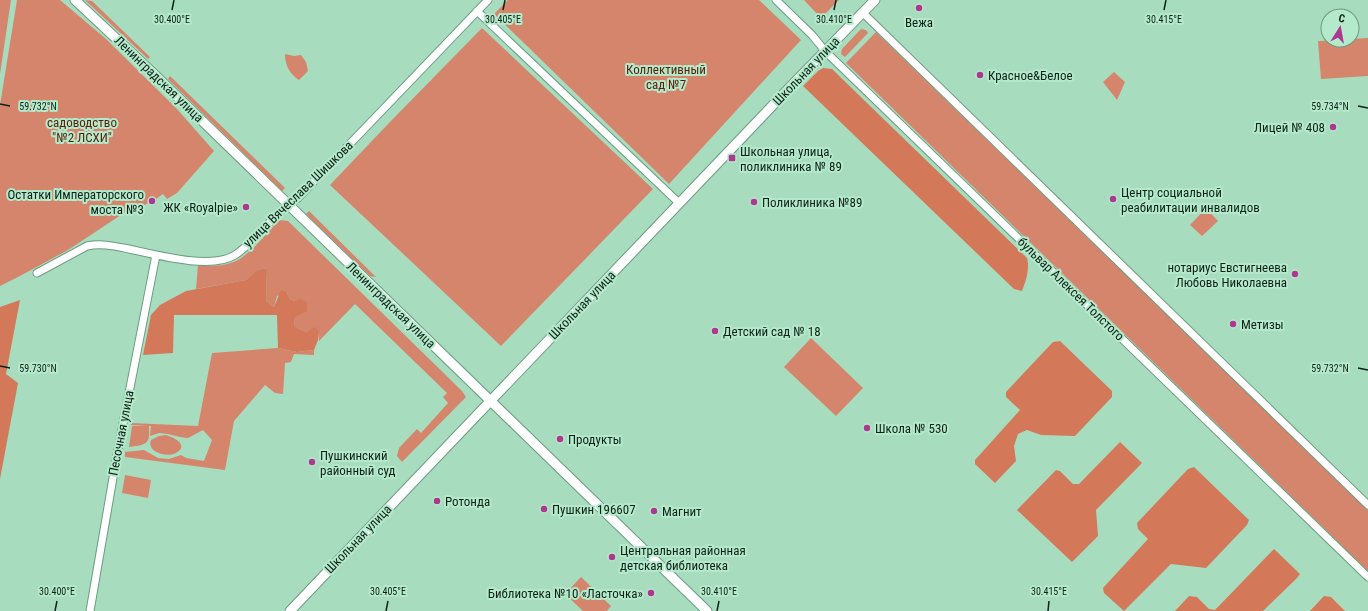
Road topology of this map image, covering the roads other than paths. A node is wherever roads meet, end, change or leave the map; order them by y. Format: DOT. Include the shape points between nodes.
graph roads {
  1 [pos="76,0"];
  2 [pos="488,0"];
  3 [pos="776,0"];
  4 [pos="875,0"];
  5 [pos="477,11"];
  6 [pos="863,13"];
  7 [pos="825,50"];
  8 [pos="679,203"];
  9 [pos="289,205"];
  10 [pos="156,255"];
  11 [pos="37,273"];
  12 [pos="490,401"];
  13 [pos="1368,505"];
  14 [pos="1368,577"];
  15 [pos="90,611"];
  16 [pos="290,611"];
  17 [pos="706,611"];
  1 -- 9 [label="street, Ленинградская улица"];
  2 -- 5 [label="street, улица Вячеслава Шишкова"];
  3 -- 7 [label="street, бульвар Алексея Толстого"];
  4 -- 6 [label="street, Школьная улица"];
  5 -- 8 [label="street"];
  5 -- 9 [label="street, улица Вячеслава Шишкова"];
  6 -- 7 [label="street, Школьная улица"];
  6 -- 13 [label="street"];
  7 -- 8 [label="street, Школьная улица"];
  7 -- 14 [label="street, бульвар Алексея Толстого"];
  8 -- 12 [label="street, Школьная улица"];
  9 -- 10 [label="street, улица Вячеслава Шишкова" via="247,246 223,261 208,262"];
  9 -- 12 [label="street, Ленинградская улица"];
  10 -- 11 [label="street, улица Вячеслава Шишкова" via="113,246 87,246"];
  10 -- 15 [label="street, Песочная улица"];
  12 -- 16 [label="street, Школьная улица"];
  12 -- 17 [label="street, Ленинградская улица"];
}
